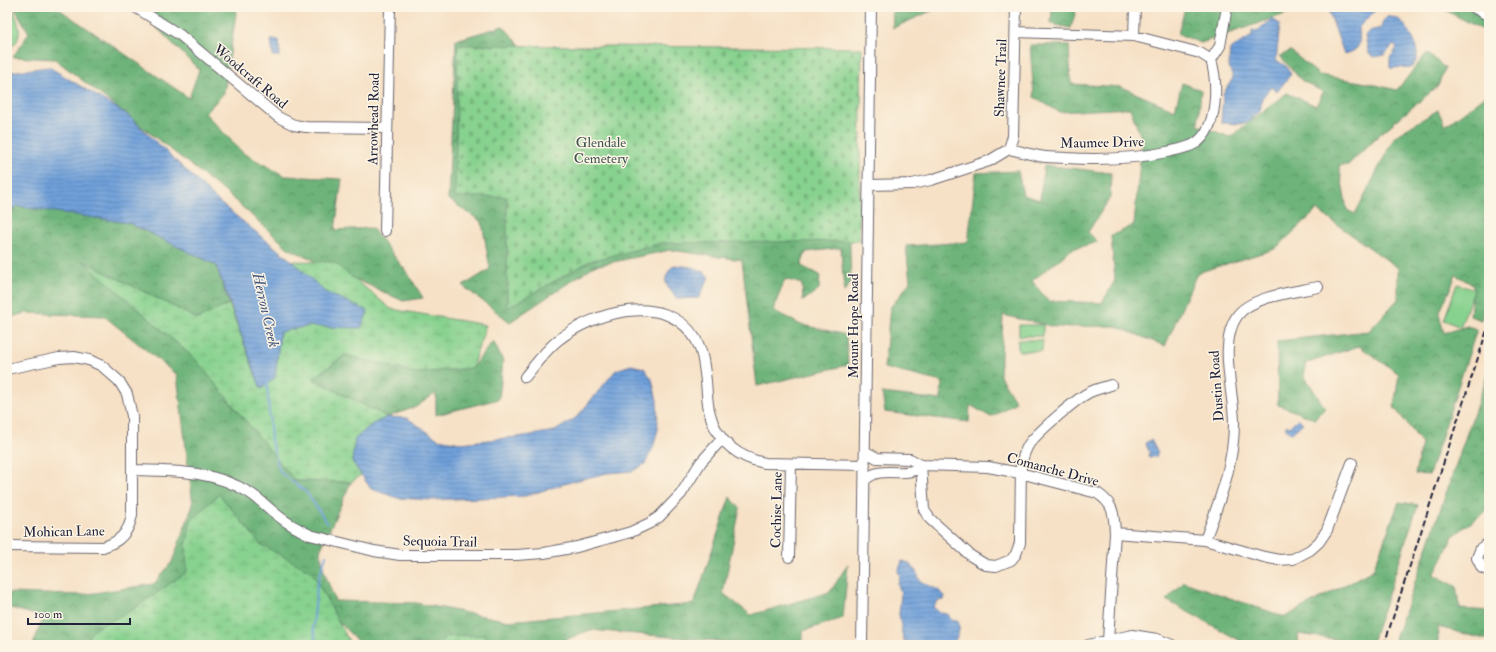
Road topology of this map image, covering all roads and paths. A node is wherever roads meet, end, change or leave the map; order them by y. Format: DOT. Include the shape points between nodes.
graph roads {
  1 [pos="135,7"];
  2 [pos="390,7"];
  3 [pos="871,7"];
  4 [pos="1016,7"];
  5 [pos="1135,7"];
  6 [pos="1228,7"];
  7 [pos="1473,7"];
  8 [pos="1489,16"];
  9 [pos="1016,32"];
  10 [pos="1134,36"];
  11 [pos="1211,60"];
  12 [pos="387,128"];
  13 [pos="1009,149"];
  14 [pos="869,185"];
  15 [pos="385,231"];
  16 [pos="1318,287"];
  17 [pos="7,369"];
  18 [pos="525,377"];
  19 [pos="1111,385"];
  20 [pos="722,439"];
  21 [pos="866,452"];
  22 [pos="1352,463"];
  23 [pos="791,464"];
  24 [pos="865,465"];
  25 [pos="921,465"];
  26 [pos="132,470"];
  27 [pos="1020,473"];
  28 [pos="865,480"];
  29 [pos="1115,533"];
  30 [pos="1205,540"];
  31 [pos="1489,544"];
  32 [pos="7,546"];
  33 [pos="789,556"];
  34 [pos="1489,571"];
  35 [pos="1108,640"];
  36 [pos="862,645"];
  37 [pos="1088,645"];
  38 [pos="1172,645"];
  1 -- 12 [label="street, Woodcraft Road" via="180,35 288,123 306,127"];
  2 -- 12 [label="street, Arrowhead Road"];
  3 -- 14 [label="street, Mount Hope Road"];
  4 -- 9 [label="street, Shawnee Trail"];
  5 -- 10 [label="street"];
  6 -- 11 [label="street" via="1220,46"];
  7 -- 8 [label="street"];
  9 -- 10 [label="street"];
  9 -- 13 [label="street, Shawnee Trail" via="1012,136"];
  10 -- 11 [label="street" via="1200,53"];
  11 -- 13 [label="street, Maumee Drive" via="1215,73 1212,122 1207,133 1196,143 1157,154 1122,158 1040,156"];
  12 -- 15 [label="street, Arrowhead Road"];
  13 -- 14 [label="street" via="989,161 931,180 912,184"];
  14 -- 21 [label="street, Mount Hope Road"];
  16 -- 30 [label="street, Dustin Road" via="1250,304 1237,315 1231,327 1227,342 1234,423 1230,462 1221,498"];
  17 -- 26 [label="street, Mohican Lane" via="74,357 89,360 108,370 124,388 131,409"];
  18 -- 20 [label="street" via="557,341 586,323 629,311 650,310 665,314 685,326 698,344 703,357 710,416"];
  19 -- 27 [label="street" via="1085,395 1039,434 1024,454"];
  20 -- 23 [label="street" via="750,460"];
  20 -- 26 [label="street, Sequoia Trail" via="701,462 675,502 659,517 641,528 577,547 510,556 400,555 374,551 303,532 281,519 250,493 220,479 187,472"];
  21 -- 24 [label="street, Mount Hope Road"];
  21 -- 25 [label="street, Comanche Drive" via="876,458 910,459"];
  22 -- 30 [label="street" via="1327,530 1310,550 1293,559 1264,558"];
  23 -- 24 [label="street"];
  23 -- 33 [label="street, Cochise Lane"];
  24 -- 28 [label="street, Mount Hope Road"];
  25 -- 27 [label="street, Comanche Drive" via="988,467"];
  25 -- 27 [label="street" via="924,510 927,515 971,556 991,566 1011,560 1020,543"];
  25 -- 28 [label="street, Comanche Drive" via="913,471 879,472"];
  26 -- 32 [label="street, Mohican Lane" via="131,521 127,531 114,543 103,547"];
  27 -- 29 [label="street, Comanche Drive" via="1097,493 1111,506"];
  28 -- 36 [label="street, Mount Hope Road"];
  29 -- 30 [label="street"];
  29 -- 35 [label="street, Comanche Drive"];
  31 -- 34 [label="street" via="1481,548 1477,558 1482,568"];
  35 -- 37 [label="street"];
  35 -- 38 [label="street" via="1132,635 1157,639"];
}
